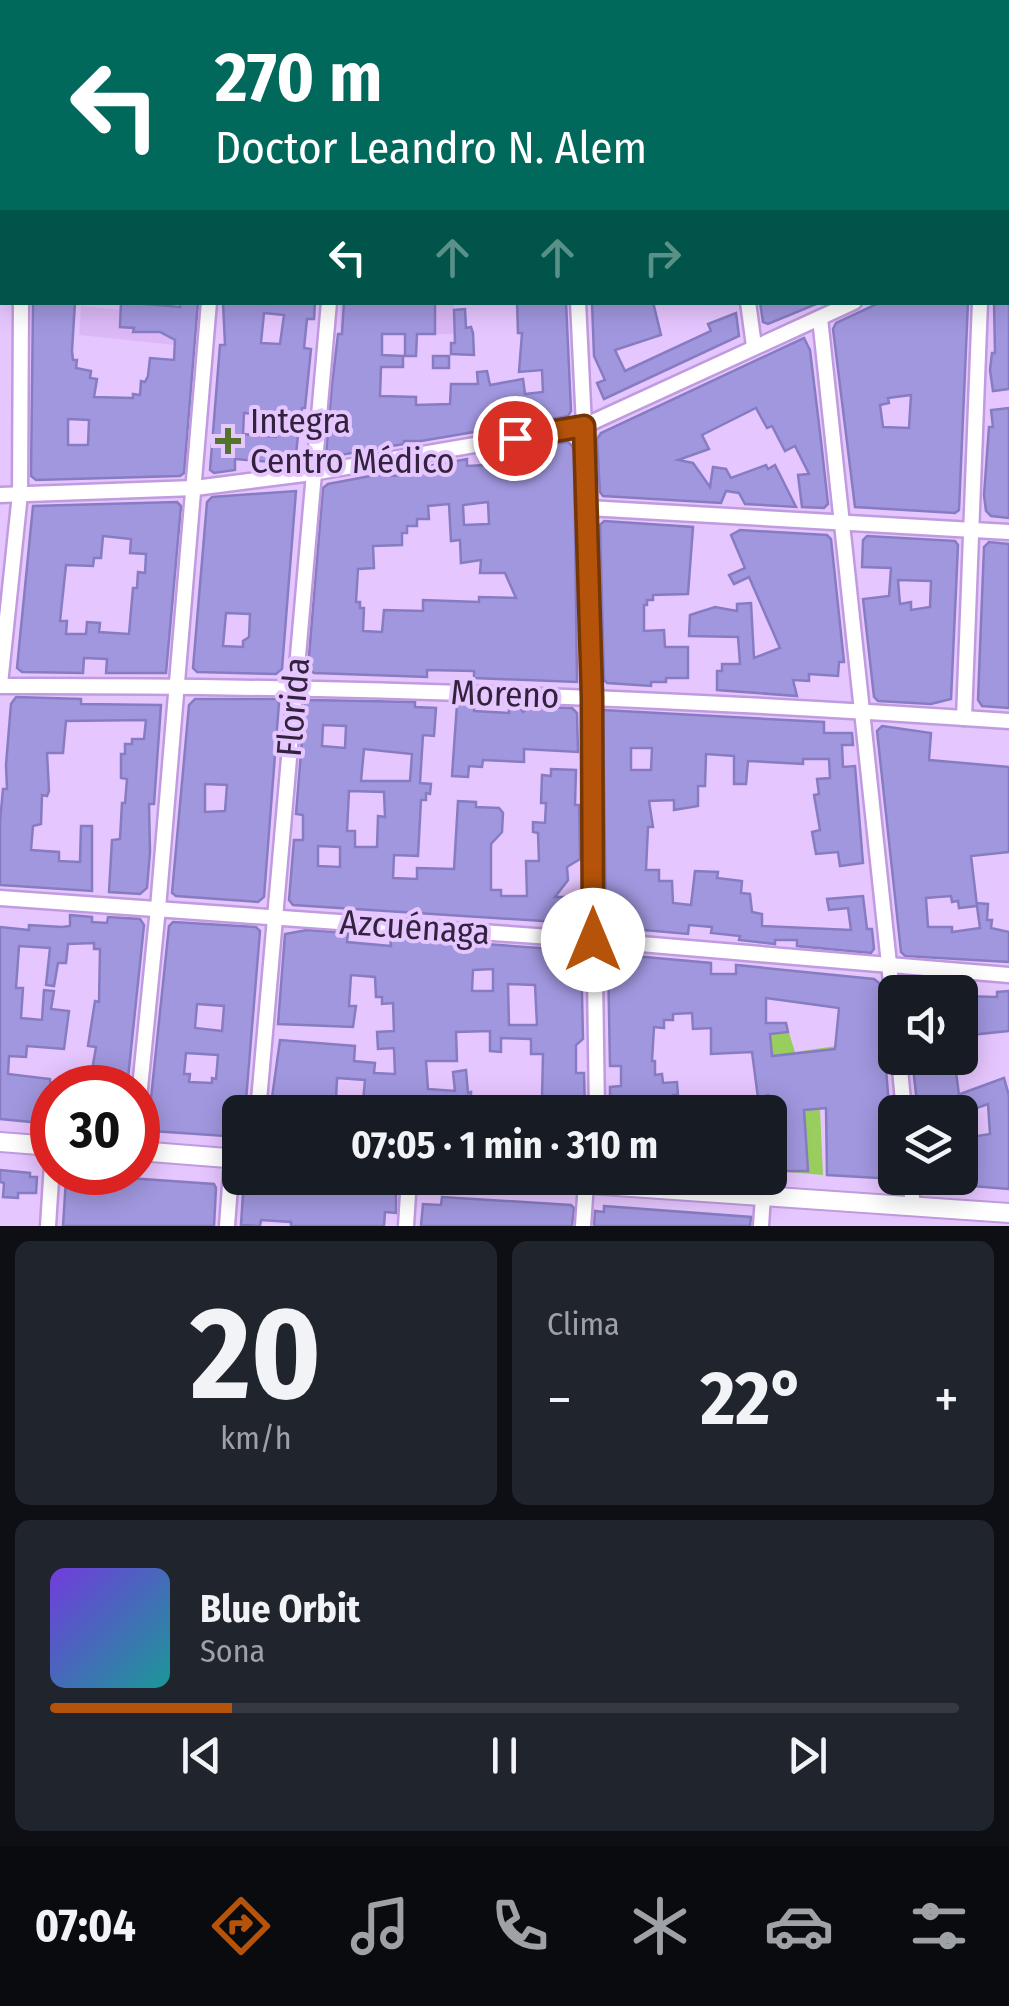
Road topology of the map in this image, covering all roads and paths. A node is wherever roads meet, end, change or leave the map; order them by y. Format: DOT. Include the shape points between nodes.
graph roads {
  1 [pos="20,305"];
  2 [pos="209,305"];
  3 [pos="329,305"];
  4 [pos="578,305"];
  5 [pos="748,305"];
  6 [pos="848,305"];
  7 [pos="980,305"];
  8 [pos="820,318"];
  9 [pos="754,346"];
  10 [pos="584,426"];
  11 [pos="312,473"];
  12 [pos="195,488"];
  13 [pos="20,494"];
  14 [pos="0,495"];
  15 [pos="588,508"];
  16 [pos="843,522"];
  17 [pos="971,530"];
  18 [pos="1009,532"];
  19 [pos="0,685"];
  20 [pos="178,685"];
  21 [pos="295,686"];
  22 [pos="592,697"];
  23 [pos="864,712"];
  24 [pos="964,718"];
  25 [pos="1009,721"];
  26 [pos="0,898"];
  27 [pos="158,908"];
  28 [pos="274,916"];
  29 [pos="593,940"];
  30 [pos="890,968"];
  31 [pos="891,975"];
  32 [pos="1009,975"];
  33 [pos="142,1065"];
  34 [pos="259,1095"];
  35 [pos="597,1095"];
  36 [pos="0,1142"];
  37 [pos="30,1144"];
  38 [pos="160,1153"];
  39 [pos="222,1158"];
  40 [pos="50,1195"];
  41 [pos="232,1195"];
  42 [pos="408,1195"];
  43 [pos="591,1195"];
  44 [pos="751,1195"];
  45 [pos="912,1195"];
  46 [pos="763,1196"];
  47 [pos="913,1206"];
  48 [pos="1009,1213"];
  49 [pos="941,1217"];
  50 [pos="48,1226"];
  51 [pos="228,1226"];
  52 [pos="406,1226"];
  53 [pos="584,1226"];
  54 [pos="761,1226"];
  1 -- 13 [label="street"];
  2 -- 12 [label="street"];
  3 -- 11 [label="street, Florida"];
  4 -- 10 [label="street"];
  5 -- 9 [label="street"];
  6 -- 8 [label="street"];
  7 -- 17 [label="street"];
  8 -- 9 [label="street"];
  8 -- 16 [label="street"];
  9 -- 10 [label="street"];
  10 -- 11 [label="street"];
  10 -- 15 [label="street"];
  11 -- 12 [label="street"];
  11 -- 21 [label="street, Florida"];
  12 -- 13 [label="street"];
  12 -- 20 [label="street"];
  13 -- 14 [label="street"];
  13 -- 19 [label="street"];
  15 -- 16 [label="street"];
  15 -- 22 [label="street"];
  16 -- 17 [label="street"];
  16 -- 23 [label="street"];
  17 -- 18 [label="street"];
  17 -- 24 [label="street"];
  19 -- 20 [label="street, Moreno"];
  20 -- 21 [label="street, Moreno"];
  20 -- 27 [label="street"];
  21 -- 22 [label="street, Moreno"];
  21 -- 28 [label="street, Florida"];
  22 -- 23 [label="street, Moreno"];
  22 -- 29 [label="street"];
  23 -- 24 [label="street, Moreno"];
  23 -- 30 [label="street"];
  24 -- 25 [label="street, Moreno"];
  26 -- 27 [label="street, Azcuénaga"];
  27 -- 28 [label="street, Azcuénaga"];
  27 -- 33 [label="street"];
  28 -- 29 [label="street, Azcuénaga"];
  28 -- 34 [label="street, Florida"];
  29 -- 30 [label="street, Azcuénaga"];
  29 -- 35 [label="street"];
  30 -- 31 [label="street"];
  30 -- 32 [label="street, Azcuénaga"];
  36 -- 37 [label="main road"];
  38 -- 39 [label="main road"];
  40 -- 50 [label="street"];
  41 -- 51 [label="street"];
  42 -- 52 [label="street"];
  43 -- 53 [label="street"];
  44 -- 46 [label="main road"];
  45 -- 47 [label="street"];
  46 -- 47 [label="main road"];
  46 -- 54 [label="street"];
  47 -- 49 [label="main road"];
  48 -- 49 [label="main road"];
}
